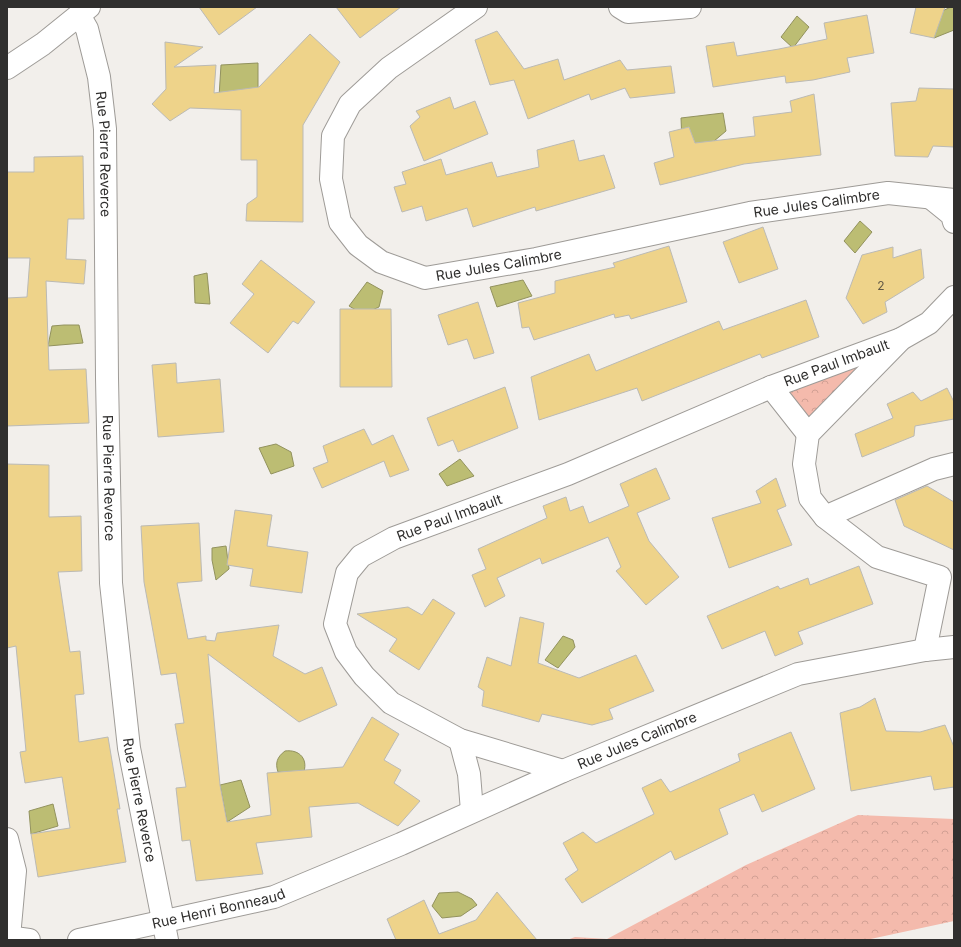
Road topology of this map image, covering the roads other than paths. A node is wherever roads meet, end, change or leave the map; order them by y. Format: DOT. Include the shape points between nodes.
graph roads {
  1 [pos="476,7"];
  2 [pos="620,7"];
  3 [pos="690,7"];
  4 [pos="84,11"];
  5 [pos="7,68"];
  6 [pos="931,198"];
  7 [pos="954,200"];
  8 [pos="954,222"];
  9 [pos="954,297"];
  10 [pos="901,339"];
  11 [pos="770,387"];
  12 [pos="808,434"];
  13 [pos="954,464"];
  14 [pos="825,517"];
  15 [pos="947,581"];
  16 [pos="954,647"];
  17 [pos="925,650"];
  18 [pos="460,740"];
  19 [pos="563,771"];
  20 [pos="472,811"];
  21 [pos="7,839"];
  22 [pos="331,874"];
  23 [pos="166,931"];
  24 [pos="15,938"];
  25 [pos="79,940"];
  1 -- 6 [label="street, Rue Jules Calimbre" via="389,68 350,104 333,136 331,179 340,222 358,245 381,262 424,278 536,259 750,213 888,192"];
  2 -- 3 [label="street" via="628,12"];
  4 -- 5 [label="street" via="43,44"];
  4 -- 23 [label="street, Rue Pierre Reverce" via="99,77 105,129 106,378 111,583 129,748"];
  6 -- 7 [label="street, Rue Jules Calimbre"];
  6 -- 8 [label="street" via="952,215"];
  9 -- 10 [label="street, Rue Paul Imbault" via="929,323"];
  10 -- 11 [label="street, Rue Paul Imbault"];
  10 -- 12 [label="street, Rue Paul Imbault"];
  11 -- 12 [label="street, Rue Paul Imbault"];
  11 -- 18 [label="street, Rue Paul Imbault" via="568,474 394,538 361,556 347,573 335,624 346,652 364,676 391,703"];
  12 -- 14 [label="street" via="804,464 810,498"];
  13 -- 14 [label="street" via="934,469"];
  14 -- 15 [label="street" via="877,557"];
  15 -- 17 [label="street"];
  16 -- 17 [label="street, Rue Jules Calimbre"];
  17 -- 19 [label="street, Rue Jules Calimbre" via="798,674"];
  18 -- 19 [label="street, Rue Paul Imbault"];
  18 -- 20 [label="street" via="470,774"];
  19 -- 20 [label="street, Rue Jules Calimbre"];
  20 -- 22 [label="street, Rue Jules Calimbre"];
  21 -- 24 [label="street" via="15,871"];
  22 -- 23 [label="street, Rue Henri Bonneaud" via="274,897"];
  23 -- 25 [label="street, Rue Henri Bonneaud"];
}
